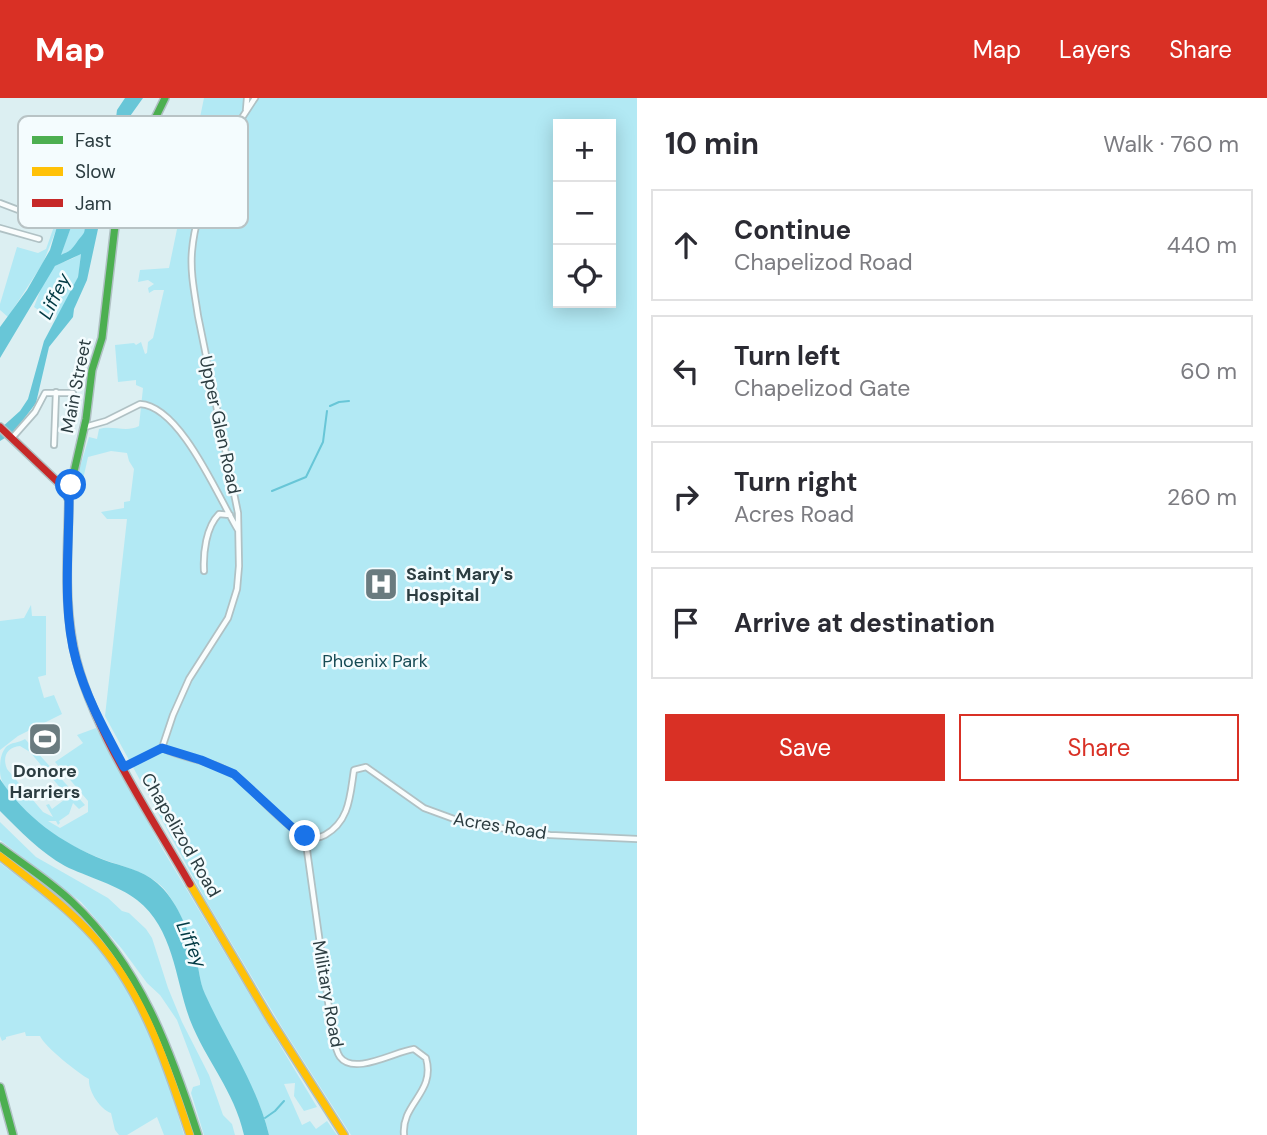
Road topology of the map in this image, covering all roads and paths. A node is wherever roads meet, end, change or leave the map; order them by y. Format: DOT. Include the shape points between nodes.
graph roads {
  1 [pos="165,98"];
  2 [pos="247,98"];
  3 [pos="255,98"];
  4 [pos="246,110"];
  5 [pos="156,116"];
  6 [pos="243,116"];
  7 [pos="0,203"];
  8 [pos="18,210"];
  9 [pos="0,228"];
  10 [pos="115,228"];
  11 [pos="197,228"];
  12 [pos="39,239"];
  13 [pos="56,392"];
  14 [pos="73,393"];
  15 [pos="0,427"];
  16 [pos="84,427"];
  17 [pos="11,437"];
  18 [pos="54,445"];
  19 [pos="66,493"];
  20 [pos="230,515"];
  21 [pos="239,531"];
  22 [pos="204,571"];
  23 [pos="162,748"];
  24 [pos="124,767"];
  25 [pos="305,836"];
  26 [pos="637,839"];
  27 [pos="0,847"];
  28 [pos="0,856"];
  29 [pos="0,1087"];
  30 [pos="13,1135"];
  31 [pos="190,1135"];
  32 [pos="198,1135"];
  33 [pos="344,1135"];
  34 [pos="404,1135"];
  1 -- 5 [label="main road, Main Street"];
  2 -- 4 [label="street"];
  3 -- 4 [label="street, Upper Glen Road"];
  4 -- 6 [label="street, Upper Glen Road"];
  7 -- 8 [label="street"];
  9 -- 12 [label="street"];
  10 -- 16 [label="main road, Main Street" via="102,338"];
  11 -- 21 [label="street, Upper Glen Road" via="191,253 198,316"];
  13 -- 14 [label="street"];
  13 -- 17 [label="street" via="43,396"];
  13 -- 18 [label="street"];
  15 -- 17 [label="main road"];
  16 -- 19 [label="main road, Main Street"];
  16 -- 20 [label="street" via="142,404 158,409 173,422 204,466"];
  17 -- 19 [label="main road"];
  19 -- 24 [label="main road, Chapelizod Road" via="74,652 89,698"];
  20 -- 21 [label="street"];
  20 -- 22 [label="street" via="219,514 214,519"];
  21 -- 23 [label="street, Upper Glen Road" via="237,589 228,618 189,679"];
  23 -- 24 [label="street"];
  23 -- 25 [label="street" via="234,774"];
  24 -- 33 [label="main road, Chapelizod Road" via="187,880"];
  25 -- 26 [label="street, Acres Road" via="321,838 342,821 355,770 366,766 424,808 454,820 550,835"];
  25 -- 34 [label="street, Military Road" via="339,1056 348,1063 366,1063 414,1049 429,1066 426,1084 405,1118"];
  27 -- 32 [label="main road" via="71,901 125,962 163,1031"];
  28 -- 31 [label="main road" via="73,915 117,966 159,1042"];
  29 -- 30 [label="main road"];
}
